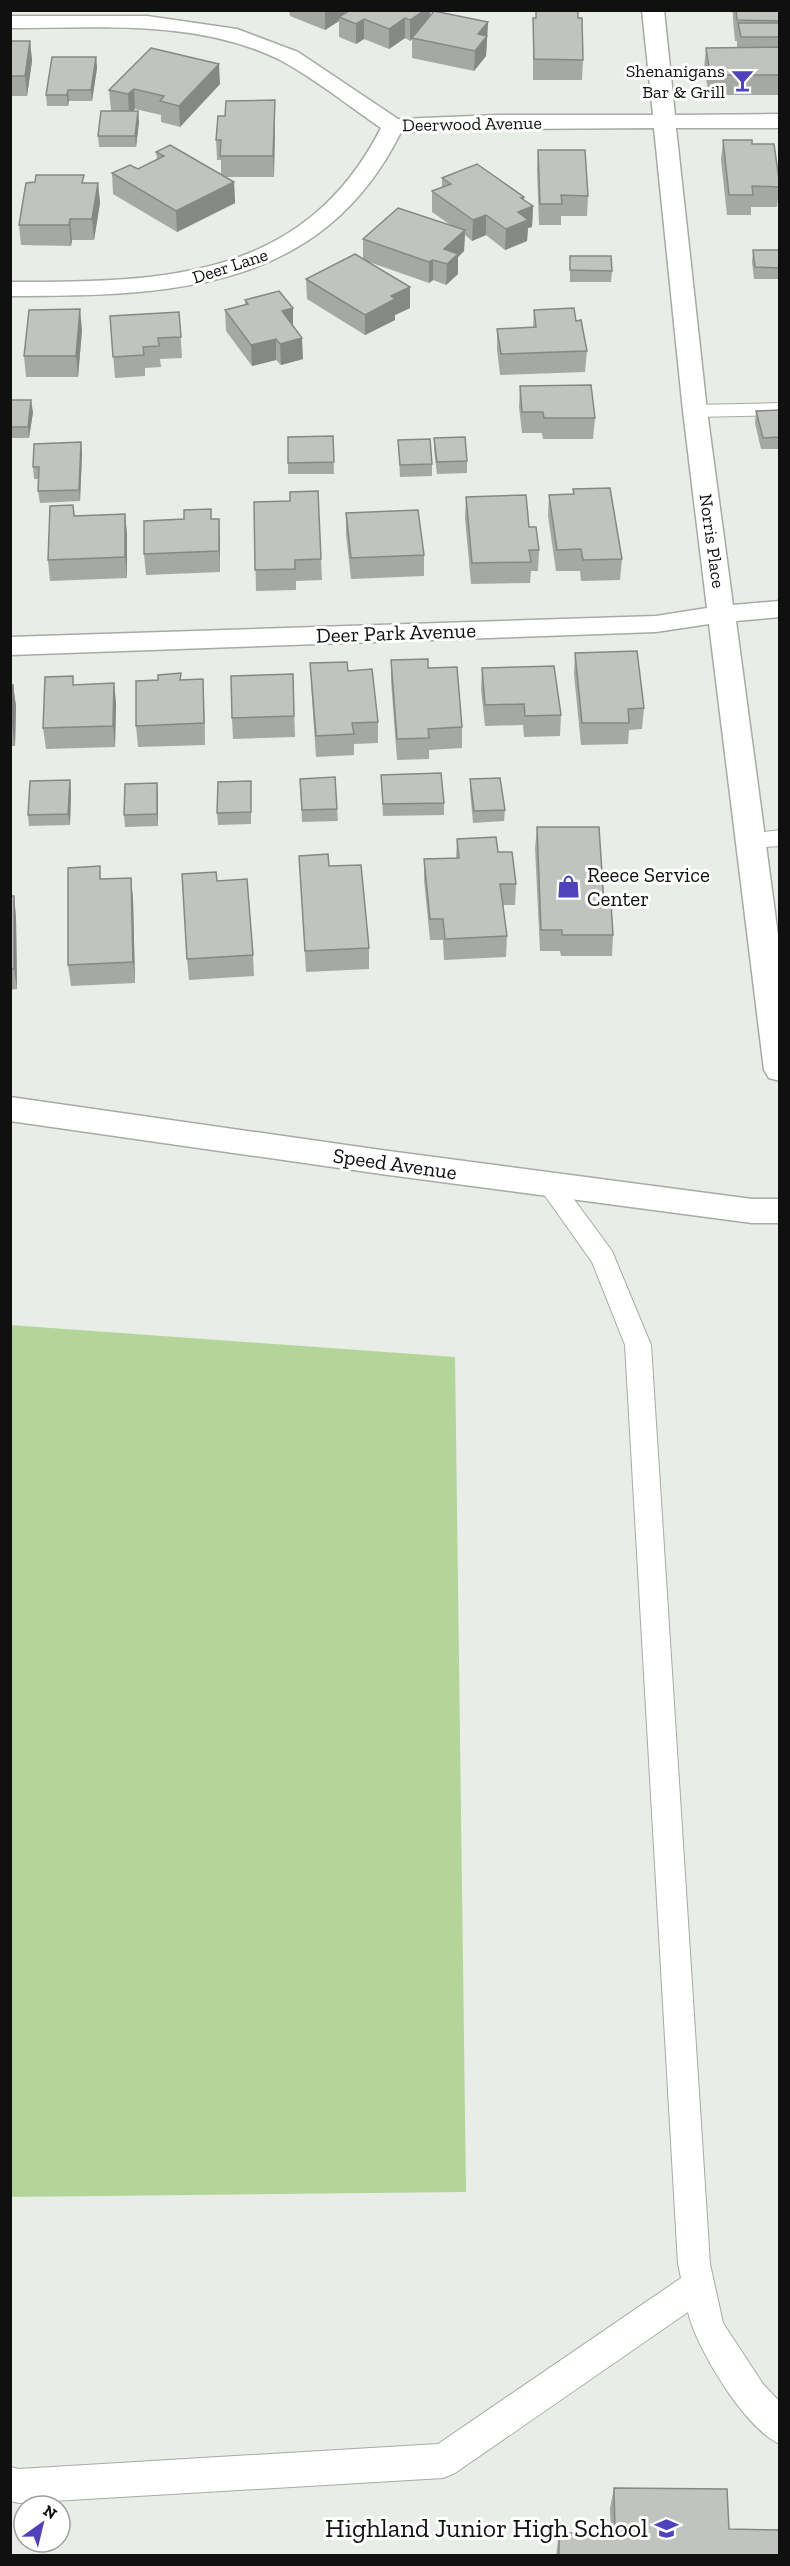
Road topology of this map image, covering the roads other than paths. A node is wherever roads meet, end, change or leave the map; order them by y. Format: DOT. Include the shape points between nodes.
graph roads {
  1 [pos="653,10"];
  2 [pos="10,22"];
  3 [pos="664,121"];
  4 [pos="780,121"];
  5 [pos="393,126"];
  6 [pos="10,289"];
  7 [pos="780,409"];
  8 [pos="695,411"];
  9 [pos="780,609"];
  10 [pos="721,614"];
  11 [pos="10,646"];
  12 [pos="780,838"];
  13 [pos="749,840"];
  14 [pos="780,1070"];
  15 [pos="10,1109"];
  16 [pos="550,1185"];
  17 [pos="780,1211"];
  18 [pos="699,2285"];
  19 [pos="780,2427"];
  20 [pos="10,2484"];
  1 -- 3 [label="street, Norris Place"];
  2 -- 5 [label="street, Deerwood Avenue" via="147,22 229,34 290,57"];
  3 -- 4 [label="street, Deerwood Avenue"];
  3 -- 5 [label="street, Deerwood Avenue"];
  3 -- 8 [label="street, Norris Place"];
  5 -- 6 [label="street, Deer Lane" via="373,164 339,205 310,230 243,266 147,287"];
  7 -- 8 [label="lane"];
  8 -- 10 [label="street, Norris Place"];
  9 -- 10 [label="street, Deer Park Avenue"];
  10 -- 11 [label="street, Deer Park Avenue" via="656,624"];
  10 -- 13 [label="street, Norris Place"];
  12 -- 13 [label="lane"];
  13 -- 14 [label="street, Norris Place"];
  15 -- 16 [label="street, Speed Avenue"];
  16 -- 17 [label="street, Speed Avenue" via="752,1212"];
  16 -- 18 [label="lane" via="603,1258 638,1345 694,2264"];
  18 -- 19 [label="lane" via="708,2329 751,2396"];
  18 -- 20 [label="lane" via="443,2461"];
}
